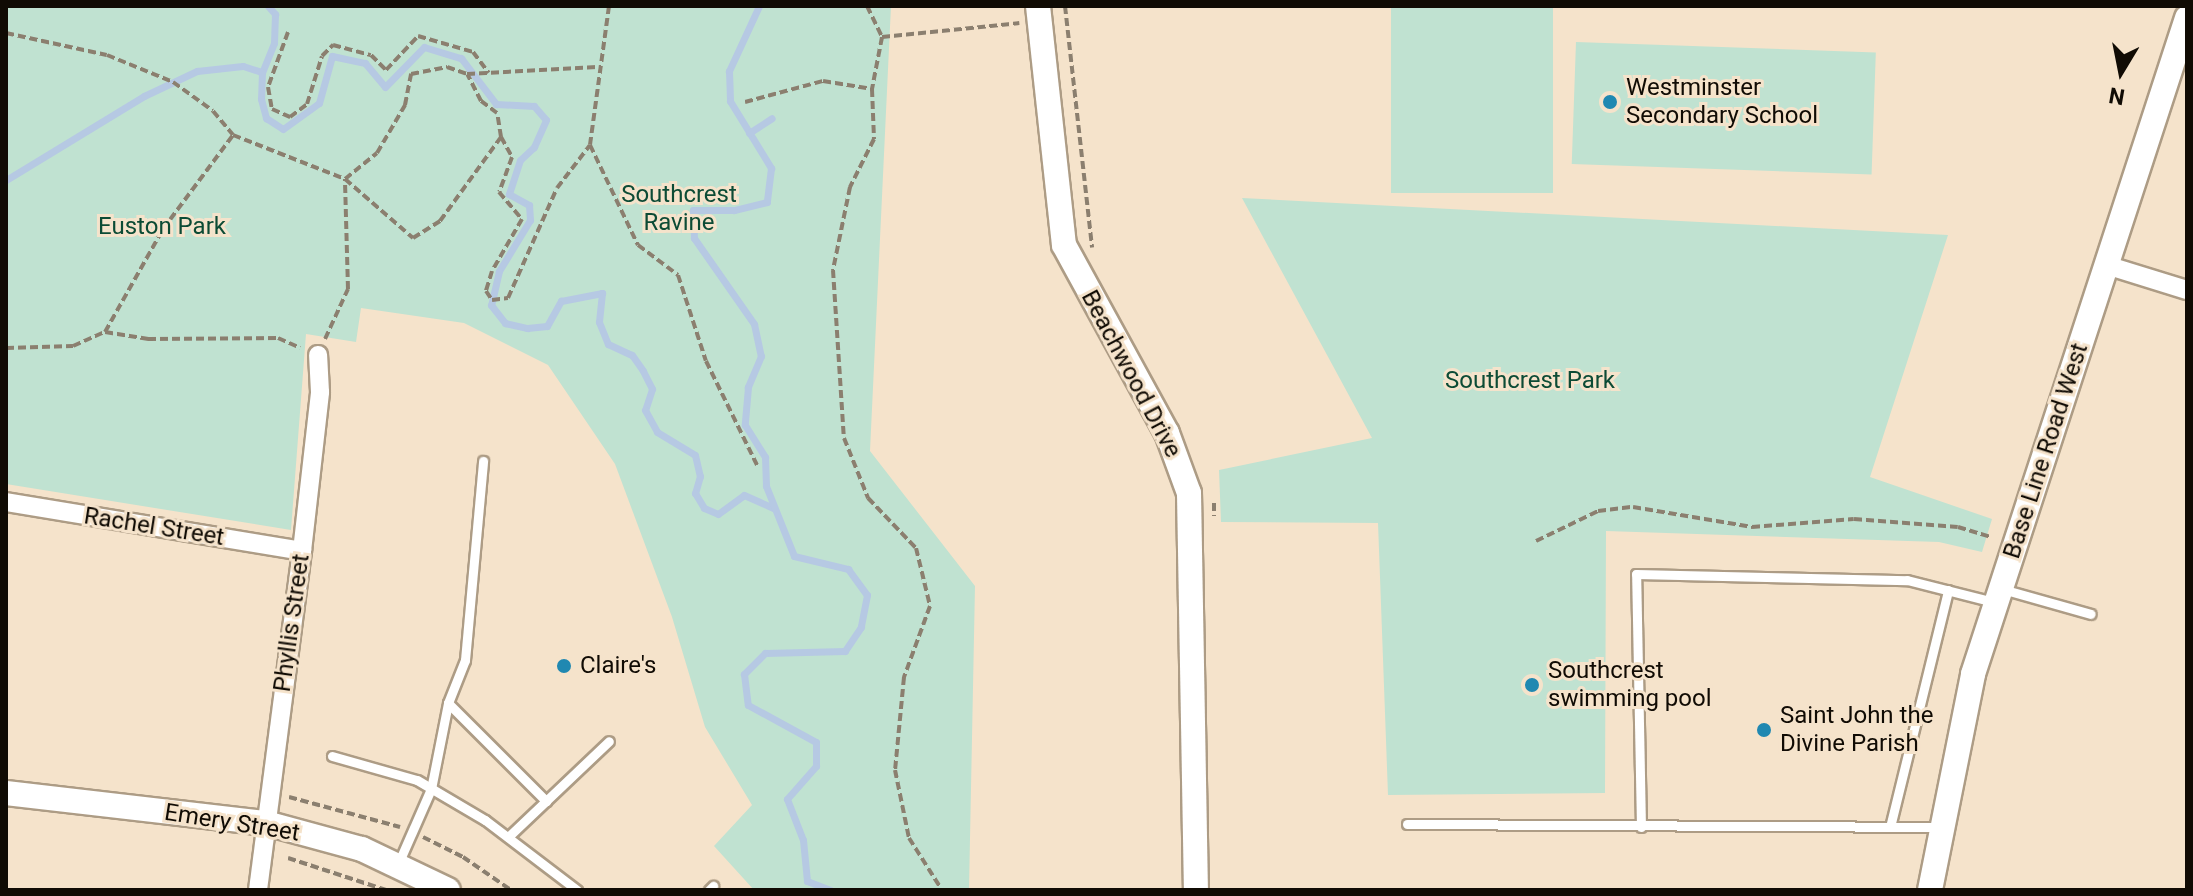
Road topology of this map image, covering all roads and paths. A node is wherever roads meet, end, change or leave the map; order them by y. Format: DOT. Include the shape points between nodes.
graph roads {
  1 [pos="609,6"];
  2 [pos="867,6"];
  3 [pos="1065,6"];
  4 [pos="1032,14"];
  5 [pos="2187,18"];
  6 [pos="288,32"];
  7 [pos="6,33"];
  8 [pos="882,37"];
  9 [pos="597,67"];
  10 [pos="2179,72"];
  11 [pos="489,73"];
  12 [pos="467,74"];
  13 [pos="872,89"];
  14 [pos="745,102"];
  15 [pos="233,135"];
  16 [pos="501,137"];
  17 [pos="590,145"];
  18 [pos="345,179"];
  19 [pos="1093,259"];
  20 [pos="2106,265"];
  21 [pos="2187,290"];
  22 [pos="105,332"];
  23 [pos="6,348"];
  24 [pos="318,355"];
  25 [pos="483,461"];
  26 [pos="757,465"];
  27 [pos="6,502"];
  28 [pos="1991,537"];
  29 [pos="1536,541"];
  30 [pos="302,551"];
  31 [pos="1948,590"];
  32 [pos="1998,596"];
  33 [pos="2091,614"];
  34 [pos="448,703"];
  35 [pos="609,741"];
  36 [pos="332,756"];
  37 [pos="291,781"];
  38 [pos="431,789"];
  39 [pos="6,793"];
  40 [pos="546,801"];
  41 [pos="266,823"];
  42 [pos="1407,824"];
  43 [pos="1641,827"];
  44 [pos="1890,827"];
  45 [pos="1939,827"];
  46 [pos="412,832"];
  47 [pos="508,837"];
  48 [pos="288,858"];
  49 [pos="398,864"];
  50 [pos="258,890"];
  51 [pos="386,890"];
  52 [pos="448,890"];
  53 [pos="511,890"];
  54 [pos="577,890"];
  55 [pos="942,890"];
  56 [pos="1196,890"];
  57 [pos="1930,890"];
  1 -- 9 [label="path"];
  2 -- 8 [label="path"];
  3 -- 19 [label="path"];
  4 -- 8 [label="path"];
  4 -- 56 [label="street, Beachwood Drive" via="1064,245 1167,433 1189,493"];
  5 -- 10 [label="street, Base Line Road West"];
  6 -- 11 [label="path" via="268,87 272,109 290,117 307,104 322,56 333,45 371,55 386,70 418,36 473,52"];
  7 -- 15 [label="path" via="107,55 173,82 213,111"];
  8 -- 13 [label="path"];
  9 -- 11 [label="path"];
  9 -- 17 [label="path"];
  10 -- 20 [label="street, Base Line Road West"];
  11 -- 12 [label="path"];
  12 -- 16 [label="path" via="481,101 497,113"];
  12 -- 18 [label="path" via="447,67 411,74 405,105 377,153"];
  13 -- 14 [label="path" via="823,81"];
  13 -- 55 [label="path" via="874,139 850,187 833,270 844,438 868,498 916,548 930,606 904,677 895,770 909,838"];
  15 -- 18 [label="path"];
  15 -- 22 [label="path" via="163,229"];
  16 -- 17 [label="path" via="512,157 499,192 522,219 492,271 486,291 492,300 508,298 557,188"];
  16 -- 18 [label="path" via="440,221 413,238"];
  17 -- 26 [label="path" via="638,245 678,275 706,361"];
  18 -- 24 [label="path" via="348,289"];
  20 -- 21 [label="street"];
  20 -- 32 [label="street, Base Line Road West"];
  22 -- 23 [label="path" via="73,346"];
  22 -- 24 [label="path" via="148,339 278,338"];
  24 -- 30 [label="street, Phyllis Street" via="320,392"];
  25 -- 34 [label="lane" via="465,660"];
  27 -- 30 [label="street, Rachel Street"];
  28 -- 29 [label="path" via="1958,527 1854,519 1752,527 1633,507 1598,511"];
  30 -- 41 [label="street, Phyllis Street"];
  31 -- 32 [label="lane"];
  31 -- 43 [label="lane" via="1907,580 1636,574"];
  31 -- 44 [label="lane"];
  32 -- 33 [label="lane"];
  32 -- 45 [label="street, Base Line Road West" via="1973,674"];
  34 -- 38 [label="lane"];
  34 -- 40 [label="lane"];
  35 -- 40 [label="lane"];
  36 -- 38 [label="lane"];
  37 -- 46 [label="path" via="289,797"];
  38 -- 46 [label="lane"];
  38 -- 47 [label="lane"];
  39 -- 41 [label="street, Emery Street"];
  40 -- 47 [label="lane"];
  41 -- 49 [label="street, Emery Street"];
  41 -- 50 [label="street, Phyllis Street"];
  42 -- 43 [label="lane"];
  43 -- 44 [label="lane"];
  44 -- 45 [label="lane"];
  45 -- 57 [label="street, Base Line Road West"];
  46 -- 49 [label="lane"];
  46 -- 53 [label="path" via="463,857"];
  47 -- 54 [label="lane"];
  48 -- 51 [label="path"];
  49 -- 52 [label="street, Emery Street"];
}
